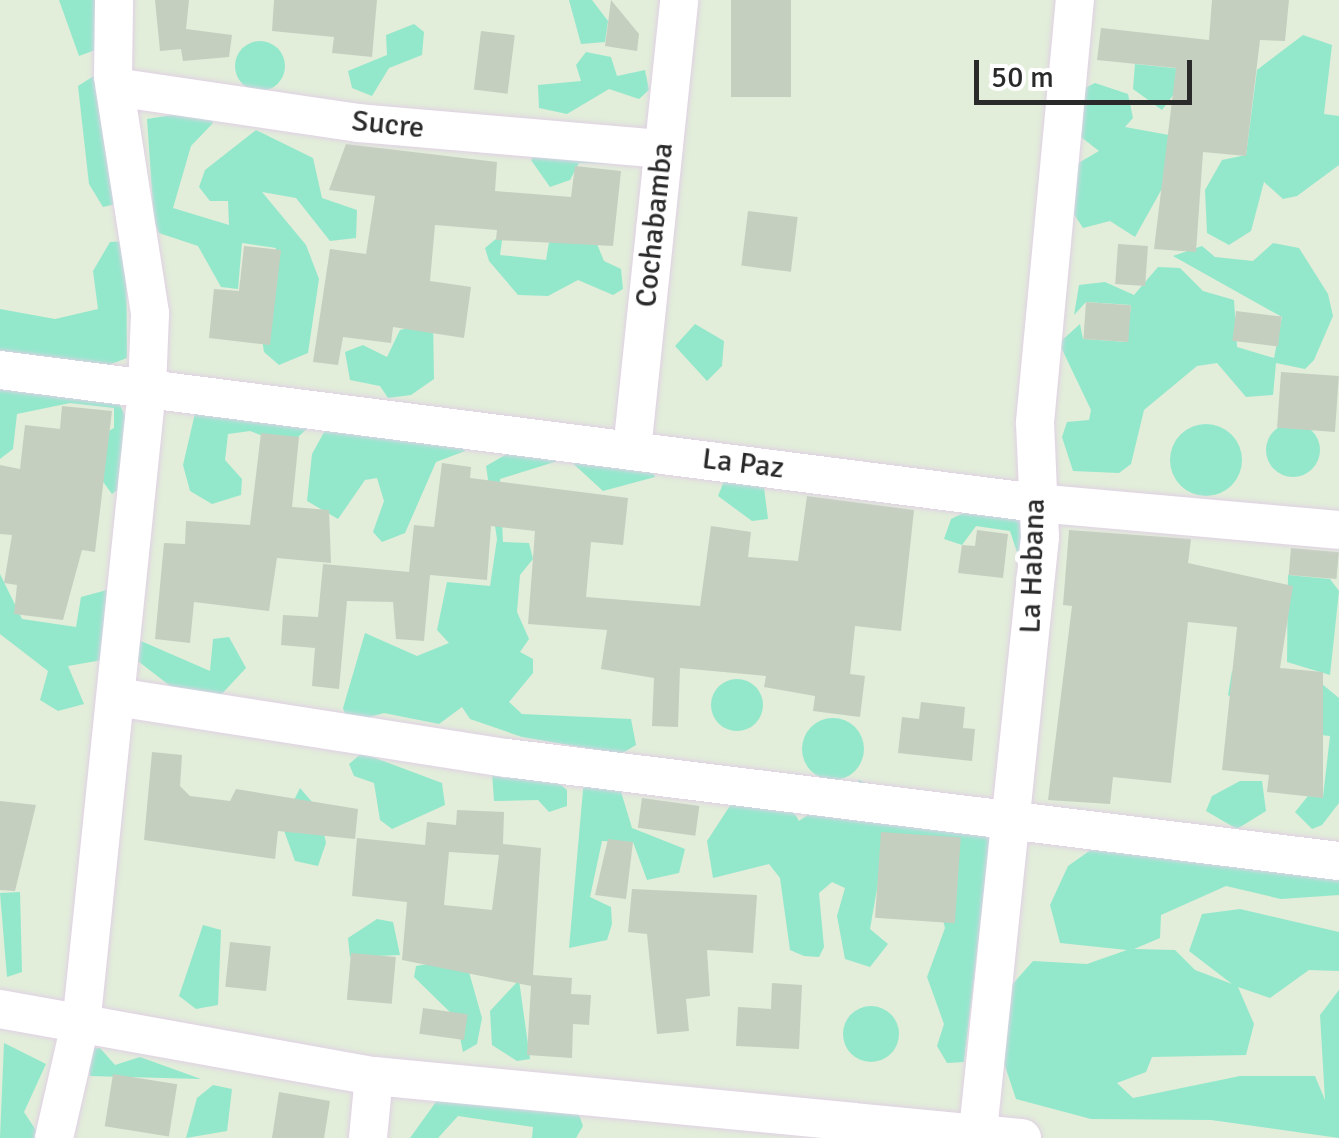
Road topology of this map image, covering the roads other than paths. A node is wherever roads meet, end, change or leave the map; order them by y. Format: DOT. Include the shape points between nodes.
graph roads {
  1 [pos="114,0"];
  2 [pos="679,0"];
  3 [pos="1075,0"];
  4 [pos="114,87"];
  5 [pos="662,150"];
  6 [pos="0,370"];
  7 [pos="148,388"];
  8 [pos="632,450"];
  9 [pos="1037,503"];
  10 [pos="1339,530"];
  11 [pos="116,696"];
  12 [pos="1014,820"];
  13 [pos="1339,861"];
  14 [pos="0,1008"];
  15 [pos="82,1016"];
  16 [pos="374,1076"];
  17 [pos="810,1127"];
  18 [pos="978,1131"];
  19 [pos="54,1138"];
  20 [pos="368,1138"];
  21 [pos="1022,1138"];
  1 -- 4 [label="street"];
  2 -- 5 [label="street, Cochabamba"];
  3 -- 9 [label="street, La Habana" via="1035,422"];
  4 -- 5 [label="street, Sucre" via="358,122"];
  4 -- 7 [label="street" via="150,313"];
  5 -- 8 [label="street, Cochabamba"];
  6 -- 7 [label="street, La Paz"];
  7 -- 8 [label="street, La Paz"];
  7 -- 11 [label="street"];
  8 -- 9 [label="street, La Paz"];
  9 -- 10 [label="street, La Paz"];
  9 -- 12 [label="street, La Habana"];
  11 -- 12 [label="street" via="507,758"];
  11 -- 15 [label="street"];
  12 -- 13 [label="street"];
  12 -- 18 [label="street, La Habana"];
  14 -- 15 [label="street"];
  15 -- 16 [label="street"];
  15 -- 19 [label="street"];
  16 -- 17 [label="street"];
  16 -- 20 [label="street"];
  17 -- 18 [label="street"];
  18 -- 21 [label="street"];
}
